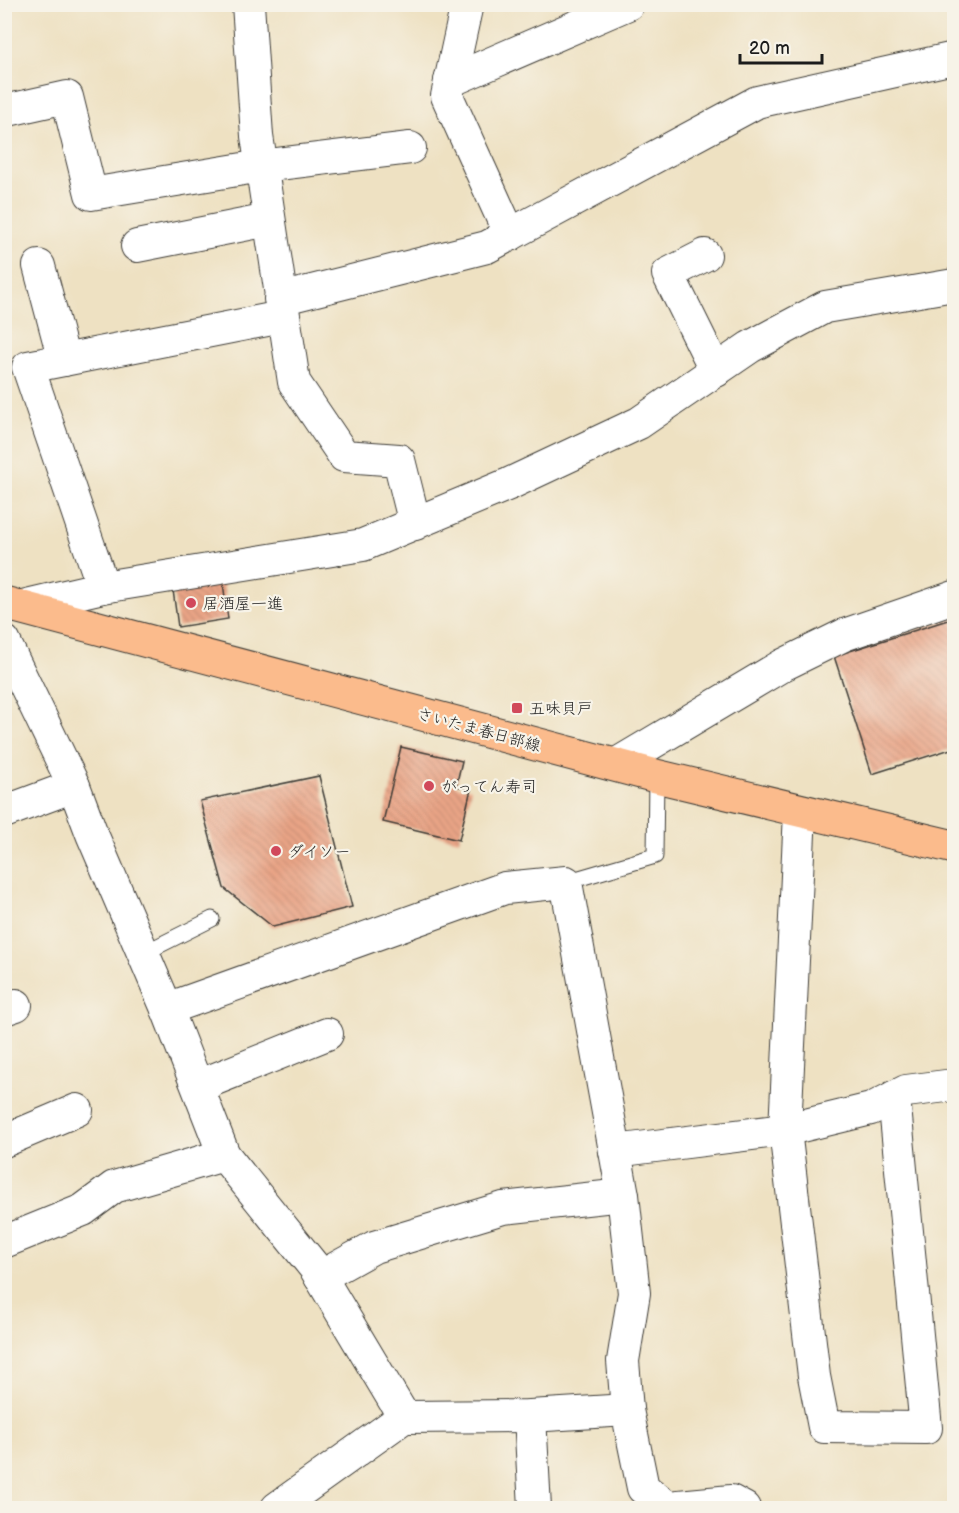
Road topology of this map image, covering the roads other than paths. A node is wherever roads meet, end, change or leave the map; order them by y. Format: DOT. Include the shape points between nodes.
graph roads {
  1 [pos="248,4"];
  2 [pos="467,4"];
  3 [pos="628,4"];
  4 [pos="954,58"];
  5 [pos="450,81"];
  6 [pos="8,101"];
  7 [pos="410,148"];
  8 [pos="261,166"];
  9 [pos="269,220"];
  10 [pos="510,235"];
  11 [pos="137,246"];
  12 [pos="705,255"];
  13 [pos="39,266"];
  14 [pos="954,285"];
  15 [pos="281,308"];
  16 [pos="64,360"];
  17 [pos="716,371"];
  18 [pos="415,524"];
  19 [pos="103,587"];
  20 [pos="954,597"];
  21 [pos="11,605"];
  22 [pos="4,641"];
  23 [pos="615,765"];
  24 [pos="656,776"];
  25 [pos="74,786"];
  26 [pos="4,812"];
  27 [pos="800,812"];
  28 [pos="954,847"];
  29 [pos="566,882"];
  30 [pos="212,919"];
  31 [pos="142,954"];
  32 [pos="167,1009"];
  33 [pos="327,1034"];
  34 [pos="954,1085"];
  35 [pos="198,1086"];
  36 [pos="894,1097"];
  37 [pos="77,1110"];
  38 [pos="784,1130"];
  39 [pos="4,1141"];
  40 [pos="615,1151"];
  41 [pos="224,1155"];
  42 [pos="623,1195"];
  43 [pos="4,1242"];
  44 [pos="320,1277"];
  45 [pos="627,1410"];
  46 [pos="530,1416"];
  47 [pos="404,1417"];
  48 [pos="277,1509"];
  49 [pos="535,1509"];
  50 [pos="744,1509"];
  1 -- 8 [label="street"];
  2 -- 5 [label="street"];
  3 -- 5 [label="street"];
  4 -- 10 [label="street" via="757,102"];
  5 -- 10 [label="street" via="447,96"];
  6 -- 8 [label="street" via="67,97 91,194"];
  7 -- 8 [label="street"];
  8 -- 9 [label="street"];
  9 -- 11 [label="street"];
  9 -- 15 [label="street"];
  10 -- 15 [label="street" via="487,247"];
  12 -- 17 [label="street" via="668,274"];
  13 -- 16 [label="street"];
  14 -- 17 [label="street" via="825,307"];
  15 -- 16 [label="street"];
  15 -- 18 [label="street" via="294,382 344,456 399,460"];
  16 -- 19 [label="street" via="28,367"];
  17 -- 18 [label="street" via="639,423"];
  18 -- 19 [label="street" via="363,545"];
  19 -- 21 [label="street"];
  20 -- 23 [label="street" via="844,635 783,665"];
  21 -- 23 [label="main road, さいたま春日部線"];
  22 -- 25 [label="street"];
  23 -- 24 [label="main road, さいたま春日部線"];
  24 -- 27 [label="main road, さいたま春日部線"];
  24 -- 29 [label="lane" via="655,856"];
  25 -- 26 [label="street"];
  25 -- 31 [label="street"];
  27 -- 28 [label="main road, さいたま春日部線"];
  27 -- 38 [label="street"];
  29 -- 32 [label="street" via="505,888"];
  29 -- 40 [label="street"];
  30 -- 31 [label="lane"];
  31 -- 32 [label="street"];
  32 -- 35 [label="street"];
  33 -- 35 [label="street"];
  34 -- 36 [label="street" via="906,1091"];
  35 -- 41 [label="street"];
  36 -- 38 [label="street" via="871,1109"];
  36 -- 38 [label="street" via="926,1428 824,1427 814,1376"];
  37 -- 39 [label="street"];
  38 -- 40 [label="street"];
  40 -- 42 [label="street"];
  41 -- 43 [label="street" via="114,1186 83,1210"];
  41 -- 44 [label="street"];
  42 -- 44 [label="street" via="503,1208 374,1247"];
  42 -- 45 [label="street" via="634,1293 623,1361"];
  44 -- 47 [label="street"];
  45 -- 46 [label="street"];
  45 -- 50 [label="street" via="644,1488 668,1507 731,1501"];
  46 -- 47 [label="street"];
  46 -- 49 [label="street"];
  47 -- 48 [label="street"];
}
